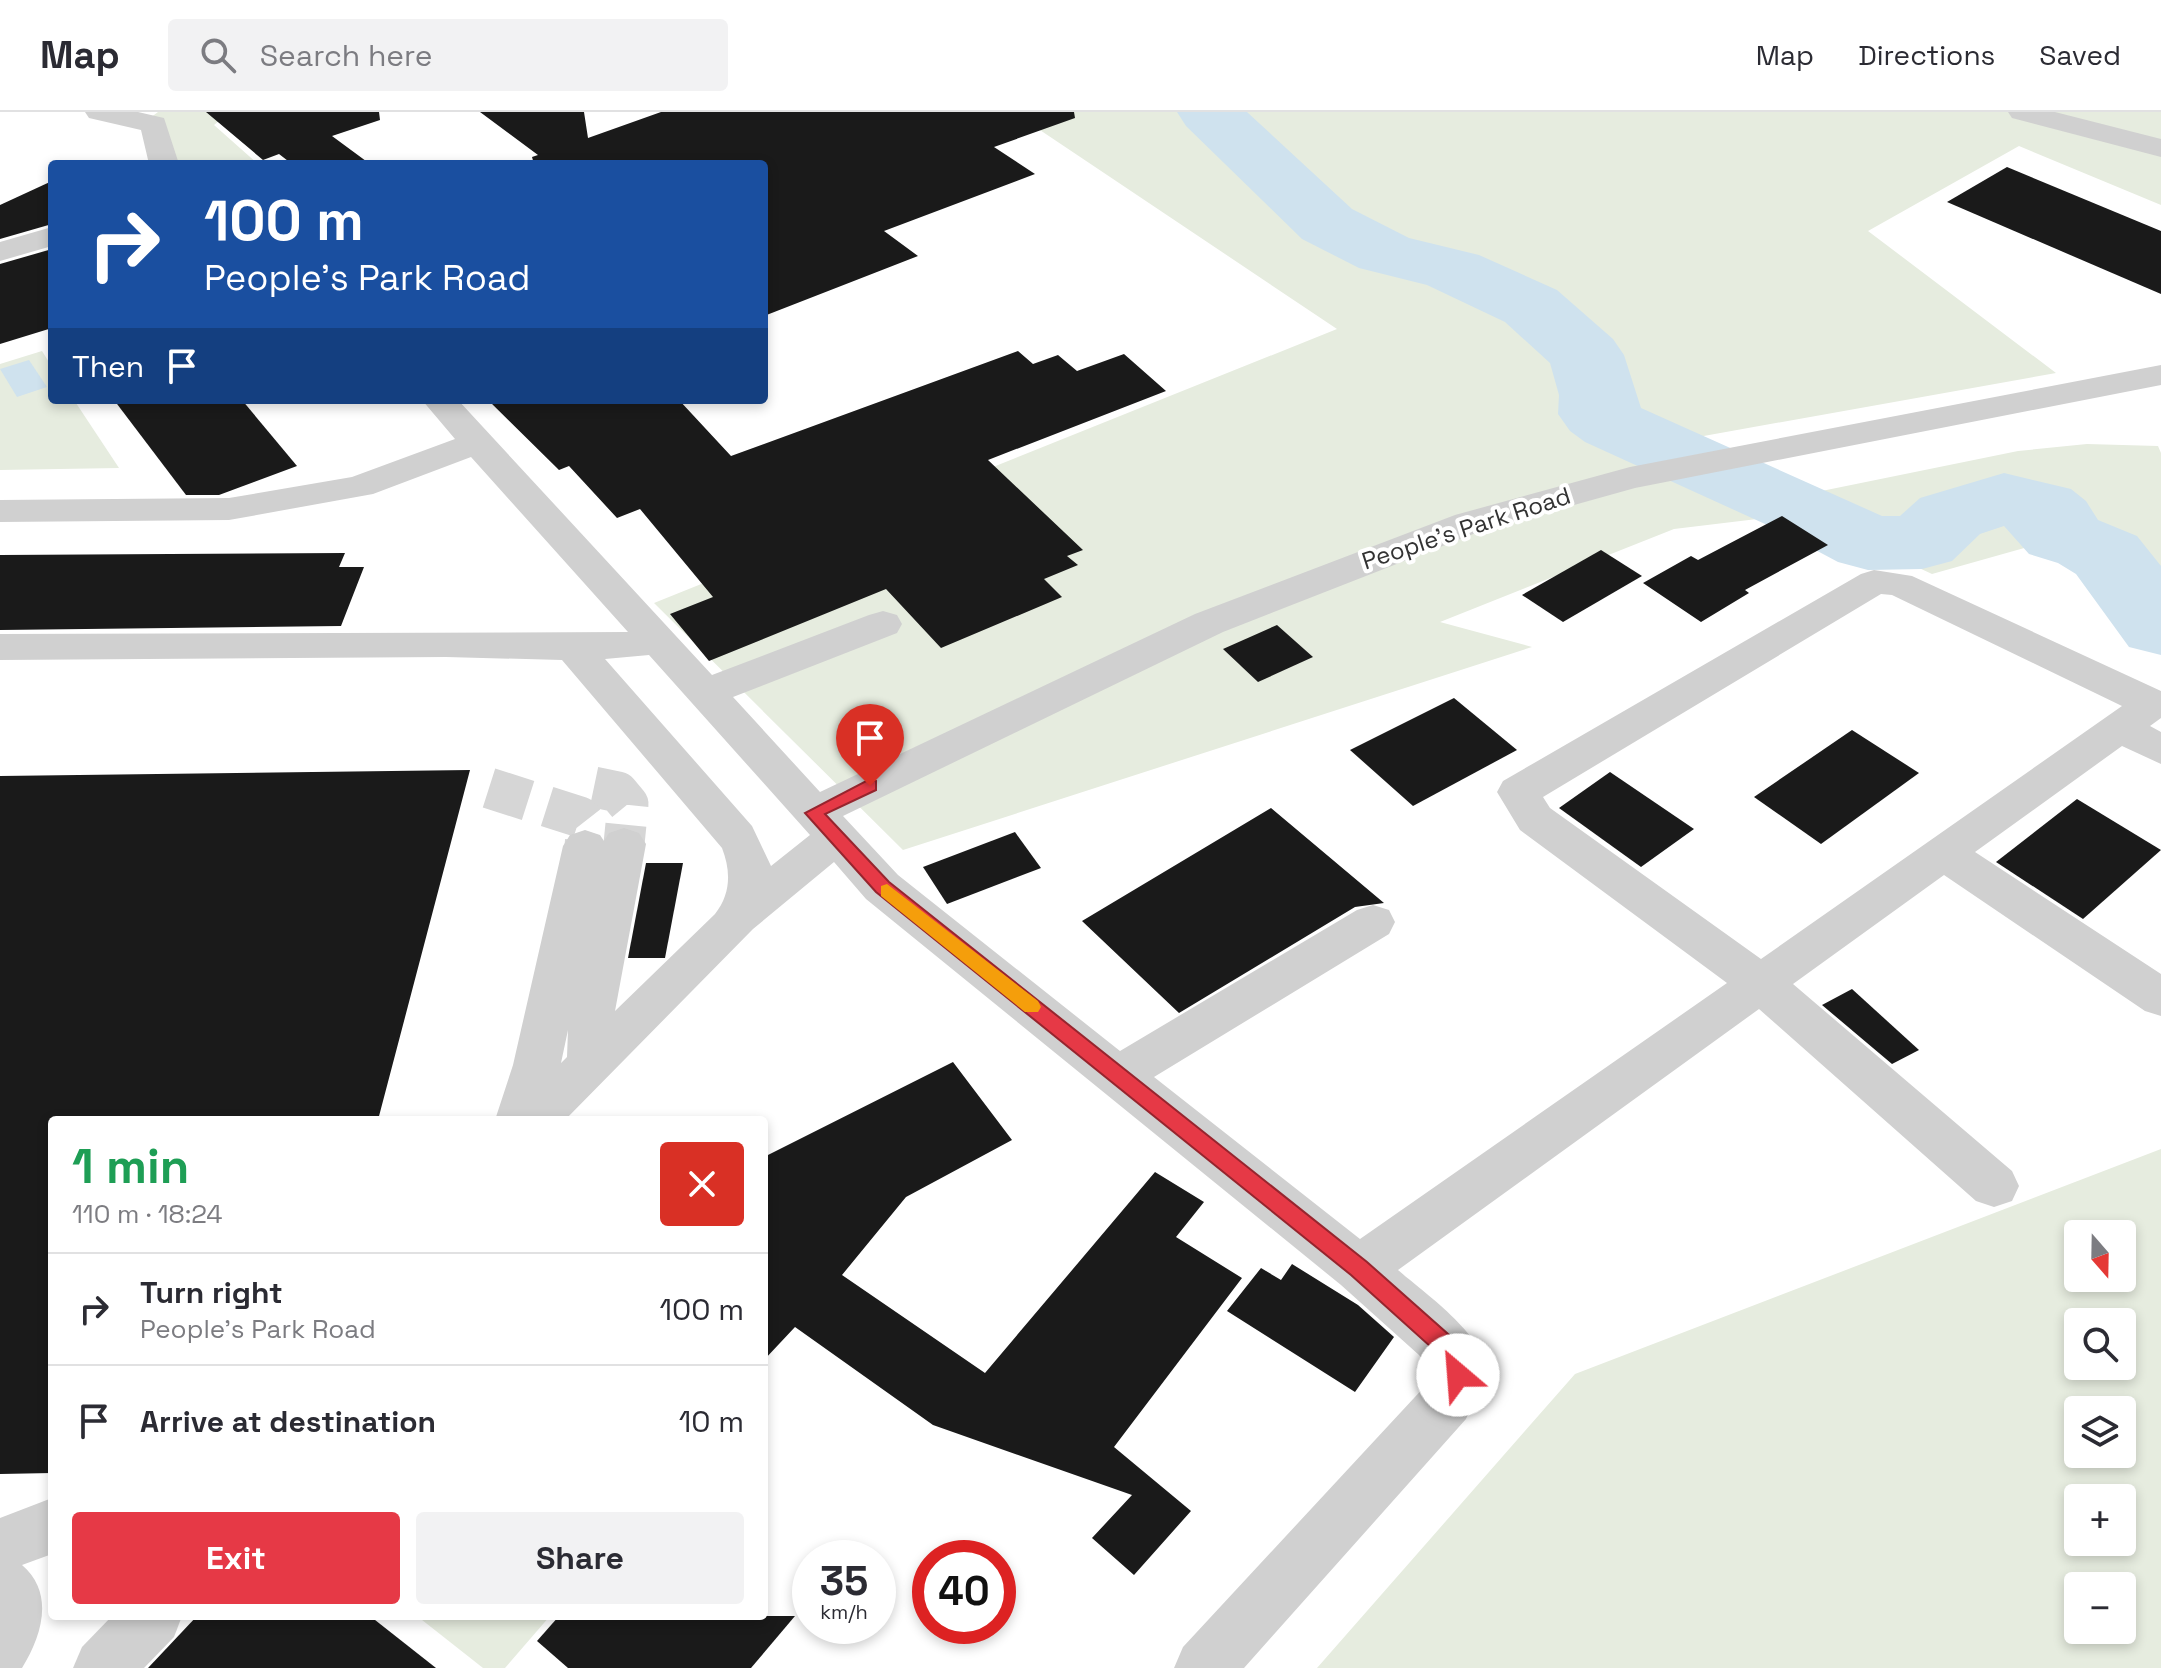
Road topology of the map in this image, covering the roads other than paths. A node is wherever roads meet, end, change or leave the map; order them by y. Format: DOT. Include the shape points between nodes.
graph roads {
  1 [pos="99,112"];
  2 [pos="2022,112"];
  3 [pos="165,118"];
  4 [pos="2161,148"];
  5 [pos="164,160"];
  6 [pos="48,237"];
  7 [pos="0,252"];
  8 [pos="2161,375"];
  9 [pos="443,404"];
  10 [pos="478,442"];
  11 [pos="0,511"];
  12 [pos="883,624"];
  13 [pos="659,641"];
  14 [pos="0,647"];
  15 [pos="573,648"];
  16 [pos="705,693"];
  17 [pos="2121,727"];
  18 [pos="2161,750"];
  19 [pos="825,824"];
  20 [pos="1944,853"];
  21 [pos="739,917"];
  22 [pos="1373,922"];
  23 [pos="1760,983"];
  24 [pos="2161,998"];
  25 [pos="592,1004"];
  26 [pos="544,1035"];
  27 [pos="591,1064"];
  28 [pos="1117,1076"];
  29 [pos="520,1116"];
  30 [pos="538,1116"];
  31 [pos="1994,1186"];
  32 [pos="1359,1269"];
  33 [pos="48,1528"];
  34 [pos="0,1546"];
  35 [pos="0,1585"];
  36 [pos="149,1620"];
  37 [pos="0,1649"];
  38 [pos="103,1668"];
  39 [pos="1204,1668"];
  1 -- 3 [label="street"];
  2 -- 4 [label="street"];
  3 -- 5 [label="street"];
  6 -- 7 [label="street"];
  8 -- 19 [label="street, People's Park Road" via="1630,478 1468,523 1209,623"];
  9 -- 10 [label="street"];
  10 -- 11 [label="street" via="360,486 229,509"];
  10 -- 13 [label="street"];
  12 -- 16 [label="street"];
  13 -- 15 [label="street"];
  13 -- 16 [label="street"];
  14 -- 15 [label="street"];
  15 -- 21 [label="street" via="744,848 752,871"];
  16 -- 19 [label="street"];
  17 -- 18 [label="street"];
  17 -- 20 [label="street"];
  17 -- 23 [label="street" via="2153,704 1899,584 1874,582 1518,792 1535,819"];
  19 -- 21 [label="street, People's Park Road"];
  19 -- 28 [label="street" via="882,887"];
  20 -- 23 [label="street"];
  20 -- 24 [label="street"];
  21 -- 27 [label="street, People's Park Road"];
  22 -- 28 [label="street"];
  23 -- 31 [label="street"];
  23 -- 32 [label="street"];
  25 -- 26 [label="street"];
  25 -- 26 [label="street" via="605,845"];
  25 -- 27 [label="street"];
  26 -- 29 [label="street"];
  27 -- 30 [label="street, People's Park Road"];
  28 -- 32 [label="street"];
  32 -- 39 [label="street" via="1449,1349 1457,1362 1455,1388"];
  33 -- 34 [label="street"];
  35 -- 37 [label="street" via="15,1602 14,1621"];
  36 -- 38 [label="street"];
}
